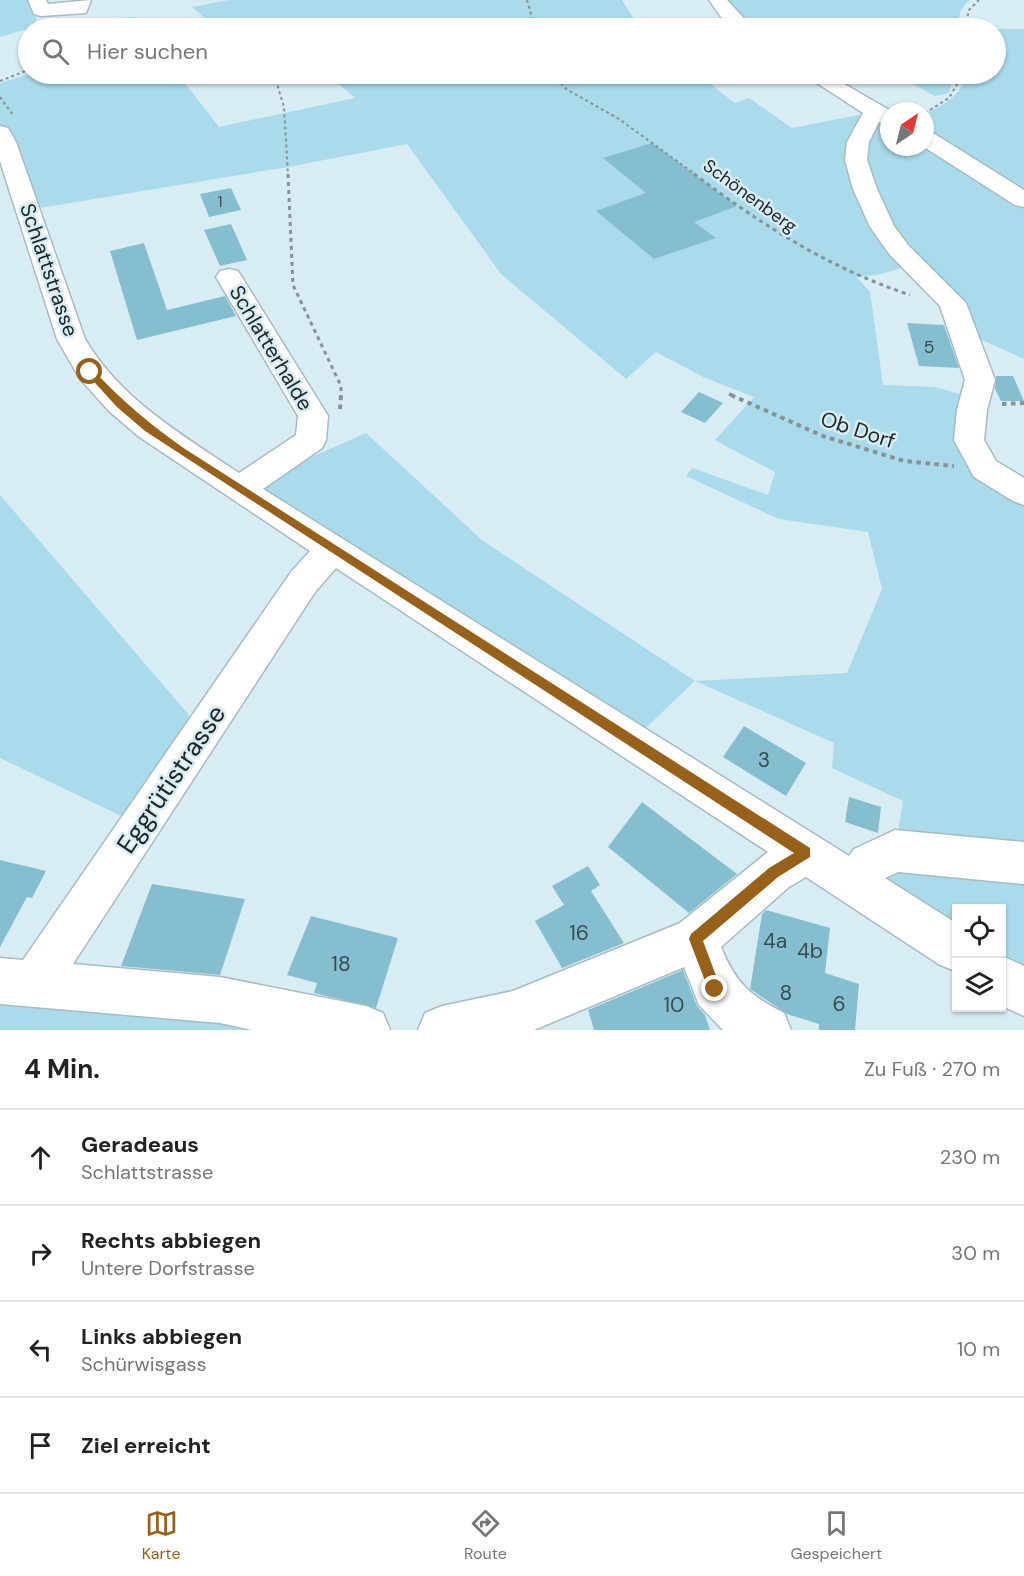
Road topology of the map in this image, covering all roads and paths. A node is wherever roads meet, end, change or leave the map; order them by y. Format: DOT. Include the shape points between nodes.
graph roads {
  1 [pos="37,0"];
  2 [pos="82,0"];
  3 [pos="527,0"];
  4 [pos="718,0"];
  5 [pos="979,0"];
  6 [pos="532,18"];
  7 [pos="731,18"];
  8 [pos="967,18"];
  9 [pos="18,74"];
  10 [pos="0,81"];
  11 [pos="277,84"];
  12 [pos="559,84"];
  13 [pos="830,84"];
  14 [pos="959,84"];
  15 [pos="0,97"];
  16 [pos="934,109"];
  17 [pos="880,114"];
  18 [pos="880,116"];
  19 [pos="7,125"];
  20 [pos="934,144"];
  21 [pos="1024,200"];
  22 [pos="229,277"];
  23 [pos="952,303"];
  24 [pos="729,394"];
  25 [pos="310,440"];
  26 [pos="985,470"];
  27 [pos="239,489"];
  28 [pos="1024,493"];
  29 [pos="332,549"];
  30 [pos="806,853"];
  31 [pos="1024,863"];
  32 [pos="854,883"];
  33 [pos="696,939"];
  34 [pos="952,946"];
  35 [pos="1006,981"];
  36 [pos="17,983"];
  37 [pos="1024,993"];
  38 [pos="366,1030"];
  39 [pos="442,1030"];
  40 [pos="767,1030"];
  1 -- 2 [label="street" via="41,10 55,11 80,9"];
  3 -- 6 [label="path"];
  4 -- 7 [label="street"];
  5 -- 8 [label="path"];
  9 -- 10 [label="path"];
  11 -- 25 [label="path" via="284,107 293,285 341,386 340,410"];
  12 -- 23 [label="path, Schönenberg" via="617,117 780,236 826,263 907,295"];
  13 -- 17 [label="street"];
  14 -- 16 [label="path" via="947,103"];
  15 -- 19 [label="path"];
  18 -- 23 [label="street" via="858,142 856,160 865,189 882,227"];
  19 -- 27 [label="street, Schlattstrasse" via="5,141 71,339 90,372 148,428"];
  20 -- 21 [label="street"];
  22 -- 25 [label="street, Schlatterhalde" via="313,416"];
  23 -- 26 [label="street" via="980,380 969,440"];
  24 -- 26 [label="path, Ob Dorf" via="823,436 904,461"];
  25 -- 27 [label="street, Schlatterhalde"];
  26 -- 28 [label="street"];
  27 -- 29 [label="street, Schlattstrasse"];
  29 -- 30 [label="street, Schlattstrasse"];
  29 -- 36 [label="street, Eggrütistrasse" via="303,582"];
  30 -- 32 [label="street, Schlattstrasse"];
  30 -- 33 [label="street" via="774,872"];
  31 -- 32 [label="street" via="895,851 869,864"];
  32 -- 34 [label="street, Schlattstrasse"];
  33 -- 39 [label="street" via="513,1015"];
  33 -- 40 [label="street" via="715,989 744,1018"];
  35 -- 37 [label="street"];
  36 -- 38 [label="street" via="220,1000"];
}
